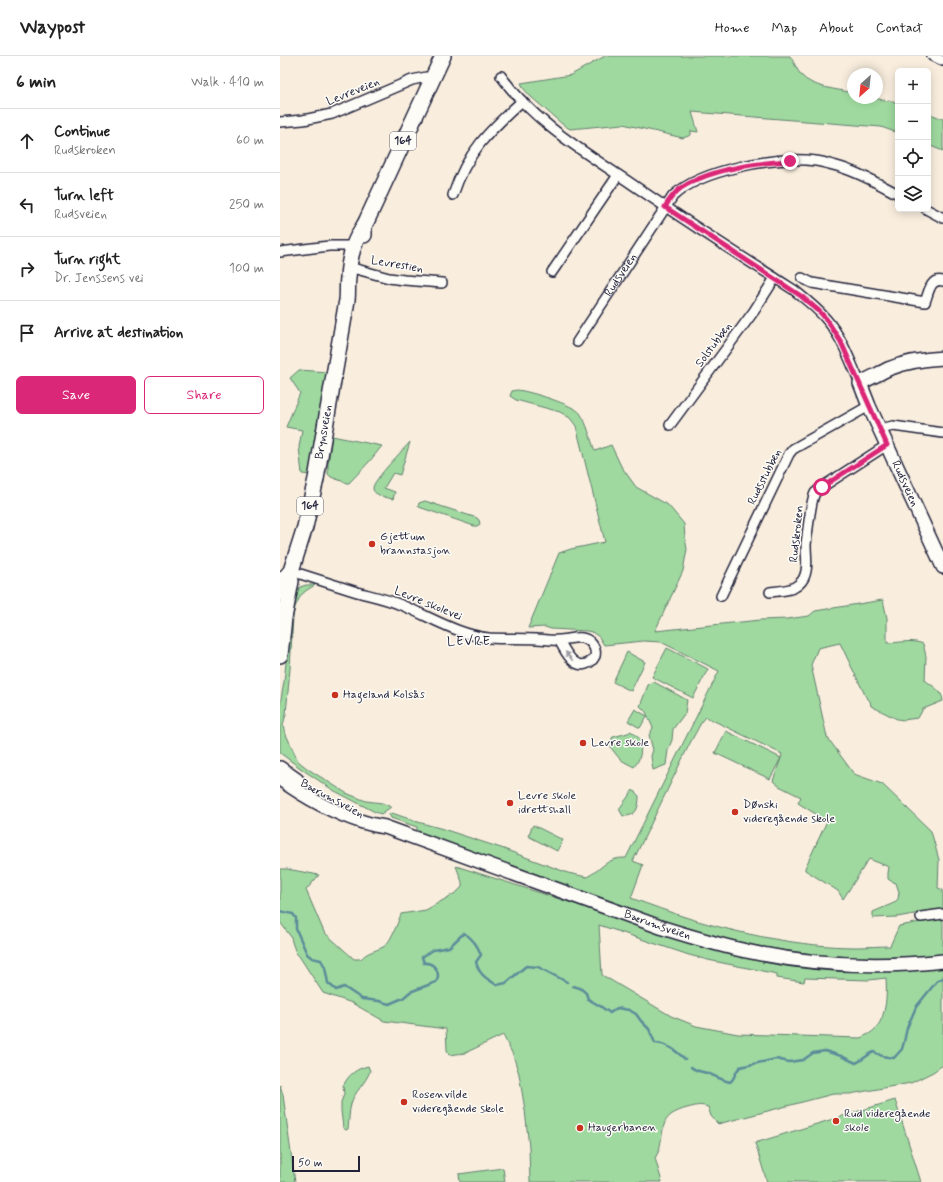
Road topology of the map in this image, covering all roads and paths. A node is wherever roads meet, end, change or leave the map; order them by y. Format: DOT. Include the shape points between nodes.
graph roads {
  1 [pos="443,56"];
  2 [pos="932,56"];
  3 [pos="943,61"];
  4 [pos="501,76"];
  5 [pos="432,80"];
  6 [pos="522,101"];
  7 [pos="280,122"];
  8 [pos="618,175"];
  9 [pos="895,192"];
  10 [pos="452,195"];
  11 [pos="665,207"];
  12 [pos="931,212"];
  13 [pos="943,218"];
  14 [pos="357,246"];
  15 [pos="280,252"];
  16 [pos="352,268"];
  17 [pos="552,272"];
  18 [pos="775,278"];
  19 [pos="802,278"];
  20 [pos="943,281"];
  21 [pos="442,283"];
  22 [pos="577,342"];
  23 [pos="943,358"];
  24 [pos="860,383"];
  25 [pos="869,406"];
  26 [pos="670,425"];
  27 [pos="880,428"];
  28 [pos="943,433"];
  29 [pos="887,445"];
  30 [pos="943,568"];
  31 [pos="291,571"];
  32 [pos="770,592"];
  33 [pos="280,593"];
  34 [pos="722,596"];
  35 [pos="282,617"];
  36 [pos="559,640"];
  37 [pos="280,655"];
  38 [pos="280,768"];
  39 [pos="280,779"];
  40 [pos="385,827"];
  41 [pos="941,914"];
  42 [pos="921,917"];
  43 [pos="943,961"];
  1 -- 5 [label="main road, Brynsveien / 164"];
  2 -- 3 [label="street"];
  4 -- 6 [label="street, Rudsveien"];
  5 -- 7 [label="street, Levreveien" via="412,80 326,115"];
  5 -- 14 [label="main road, Brynsveien / 164" via="364,226 364,238"];
  6 -- 8 [label="street, Rudsveien" via="566,140"];
  6 -- 10 [label="street" via="487,134 473,152"];
  8 -- 11 [label="street, Rudsveien"];
  8 -- 17 [label="street"];
  9 -- 11 [label="street" via="839,166 816,161 790,161 735,168 699,179 680,189"];
  11 -- 18 [label="street, Rudsveien"];
  11 -- 22 [label="street, Rudsveien"];
  12 -- 13 [label="street"];
  14 -- 15 [label="street" via="329,246"];
  14 -- 16 [label="main road, Brynsveien / 164"];
  16 -- 21 [label="street, Levrestien" via="389,278"];
  16 -- 31 [label="main road, Brynsveien / 164" via="353,280 348,290 316,479 308,517"];
  18 -- 24 [label="street, Rudsveien" via="801,296 827,320 841,342"];
  18 -- 26 [label="street, Solstubben" via="754,312"];
  19 -- 20 [label="street" via="812,283 925,302 932,283"];
  23 -- 24 [label="main road" via="901,365"];
  24 -- 25 [label="main road, Rudsveien"];
  25 -- 27 [label="main road, Rudsveien"];
  25 -- 34 [label="street, Rudsstubben" via="793,449 789,454"];
  27 -- 28 [label="street" via="893,426"];
  27 -- 29 [label="main road, Rudsveien"];
  29 -- 30 [label="main road, Rudsveien"];
  29 -- 32 [label="street, Rudskroken" via="815,493 806,544 805,576 799,584 791,588"];
  31 -- 33 [label="main road, Brynsveien / 164" via="285,578"];
  31 -- 35 [label="main road, Brynsveien / 164"];
  31 -- 36 [label="street, Levre skolevei" via="383,598 473,635 488,638"];
  35 -- 37 [label="main road, Brynsveien / 164"];
  38 -- 40 [label="main road, Bærumsveien" via="310,789"];
  39 -- 40 [label="main road, Bærumsveien" via="336,812"];
  40 -- 43 [label="main road, Bærumsveien" via="663,928 727,947 793,959 838,963 896,964"];
  41 -- 42 [label="street"];
}
